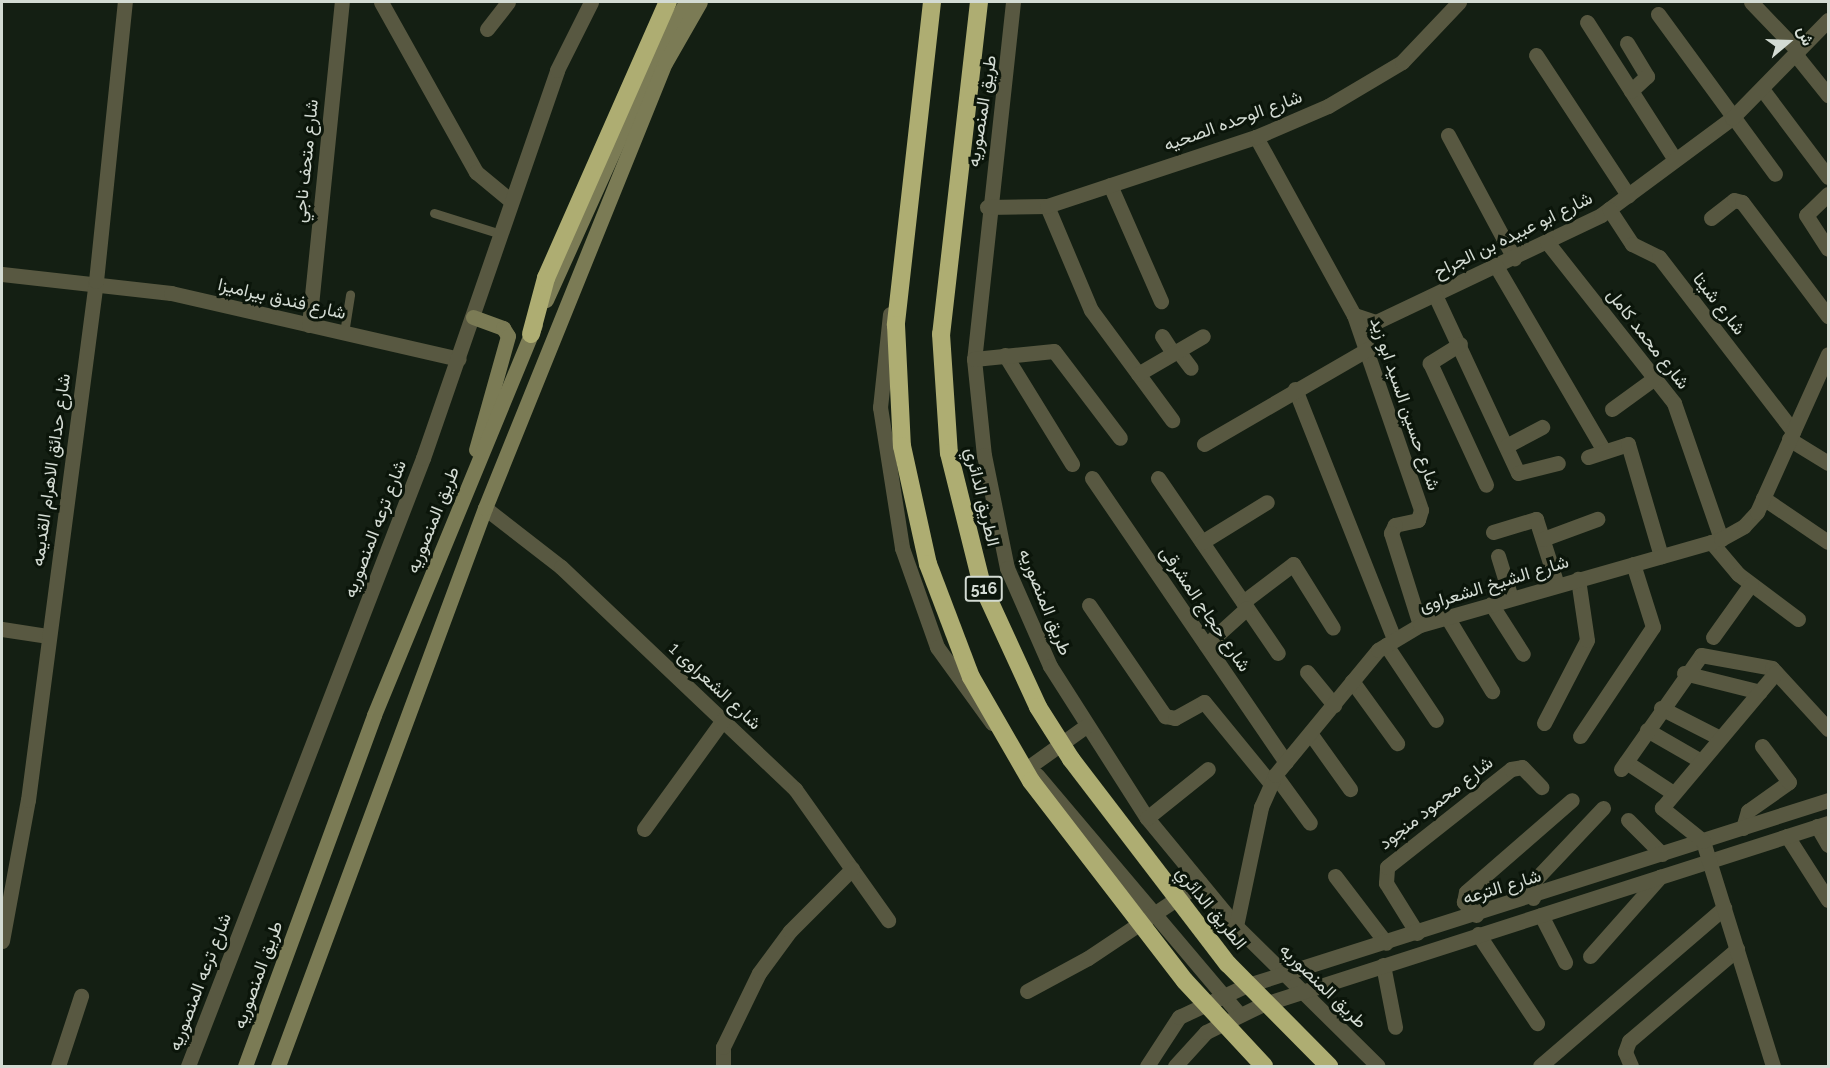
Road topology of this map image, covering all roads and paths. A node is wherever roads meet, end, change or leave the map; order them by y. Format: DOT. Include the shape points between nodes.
graph roads {
  1 [pos="125,2"];
  2 [pos="342,2"];
  3 [pos="381,2"];
  4 [pos="508,2"];
  5 [pos="591,2"];
  6 [pos="668,2"];
  7 [pos="686,2"];
  8 [pos="700,2"];
  9 [pos="927,2"];
  10 [pos="932,2"];
  11 [pos="979,2"];
  12 [pos="1013,2"];
  13 [pos="1459,2"];
  14 [pos="1751,2"];
  15 [pos="1658,14"];
  16 [pos="1828,20"];
  17 [pos="1587,22"];
  18 [pos="487,29"];
  19 [pos="1627,43"];
  20 [pos="1797,53"];
  21 [pos="1536,55"];
  22 [pos="1762,89"];
  23 [pos="1631,91"];
  24 [pos="1828,95"];
  25 [pos="1732,118"];
  26 [pos="1448,135"];
  27 [pos="1256,137"];
  28 [pos="1674,158"];
  29 [pos="1775,174"];
  30 [pos="1828,177"];
  31 [pos="1110,185"];
  32 [pos="1828,194"];
  33 [pos="1628,195"];
  34 [pos="511,201"];
  35 [pos="1047,206"];
  36 [pos="987,207"];
  37 [pos="1610,209"];
  38 [pos="434,213"];
  39 [pos="1711,218"];
  40 [pos="501,234"];
  41 [pos="1547,242"];
  42 [pos="1828,249"];
  43 [pos="1514,258"];
  44 [pos="1496,266"];
  45 [pos="2,274"];
  46 [pos="96,281"];
  47 [pos="350,294"];
  48 [pos="1435,295"];
  49 [pos="1161,301"];
  50 [pos="1354,315"];
  51 [pos="1828,316"];
  52 [pos="473,317"];
  53 [pos="309,325"];
  54 [pos="344,333"];
  55 [pos="531,334"];
  56 [pos="1162,336"];
  57 [pos="1203,336"];
  58 [pos="1460,344"];
  59 [pos="1368,349"];
  60 [pos="1175,352"];
  61 [pos="1828,354"];
  62 [pos="1005,355"];
  63 [pos="459,359"];
  64 [pos="974,359"];
  65 [pos="1191,368"];
  66 [pos="1138,374"];
  67 [pos="1818,374"];
  68 [pos="1656,377"];
  69 [pos="1296,389"];
  70 [pos="1828,389"];
  71 [pos="1612,409"];
  72 [pos="1172,420"];
  73 [pos="1542,427"];
  74 [pos="1791,435"];
  75 [pos="1120,438"];
  76 [pos="1204,444"];
  77 [pos="1506,446"];
  78 [pos="1604,451"];
  79 [pos="1588,457"];
  80 [pos="1558,463"];
  81 [pos="1828,463"];
  82 [pos="1072,464"];
  83 [pos="475,468"];
  84 [pos="1092,478"];
  85 [pos="1158,478"];
  86 [pos="1486,485"];
  87 [pos="1763,498"];
  88 [pos="1267,502"];
  89 [pos="485,508"];
  90 [pos="1597,519"];
  91 [pos="1492,532"];
  92 [pos="1543,539"];
  93 [pos="1716,540"];
  94 [pos="1202,542"];
  95 [pos="1828,542"];
  96 [pos="1498,556"];
  97 [pos="1661,556"];
  98 [pos="1633,564"];
  99 [pos="1578,579"];
  100 [pos="1751,584"];
  101 [pos="1557,585"];
  102 [pos="1511,598"];
  103 [pos="1491,604"];
  104 [pos="1089,605"];
  105 [pos="1245,605"];
  106 [pos="1447,617"];
  107 [pos="1798,619"];
  108 [pos="1420,625"];
  109 [pos="1333,628"];
  110 [pos="2,629"];
  111 [pos="48,636"];
  112 [pos="1713,637"];
  113 [pos="1390,642"];
  114 [pos="1206,645"];
  115 [pos="1278,652"];
  116 [pos="1523,654"];
  117 [pos="1307,672"];
  118 [pos="1776,672"];
  119 [pos="1684,673"];
  120 [pos="1352,681"];
  121 [pos="1491,691"];
  122 [pos="1760,692"];
  123 [pos="1334,705"];
  124 [pos="1661,708"];
  125 [pos="723,720"];
  126 [pos="1436,720"];
  127 [pos="1544,723"];
  128 [pos="1086,726"];
  129 [pos="1828,729"];
  130 [pos="1647,730"];
  131 [pos="1310,733"];
  132 [pos="1580,736"];
  133 [pos="1720,738"];
  134 [pos="1396,743"];
  135 [pos="1762,746"];
  136 [pos="1701,761"];
  137 [pos="1286,762"];
  138 [pos="1030,766"];
  139 [pos="1208,769"];
  140 [pos="1273,780"];
  141 [pos="1541,787"];
  142 [pos="1350,789"];
  143 [pos="1673,793"];
  144 [pos="1572,800"];
  145 [pos="1828,801"];
  146 [pos="1603,808"];
  147 [pos="1147,818"];
  148 [pos="1628,820"];
  149 [pos="1310,823"];
  150 [pos="1823,825"];
  151 [pos="1743,828"];
  152 [pos="644,829"];
  153 [pos="1787,836"];
  154 [pos="1703,841"];
  155 [pos="1828,845"];
  156 [pos="1662,854"];
  157 [pos="1710,862"];
  158 [pos="852,869"];
  159 [pos="1335,876"];
  160 [pos="1660,877"];
  161 [pos="1200,883"];
  162 [pos="1533,898"];
  163 [pos="1828,900"];
  164 [pos="1724,908"];
  165 [pos="4,913"];
  166 [pos="1154,914"];
  167 [pos="1476,915"];
  168 [pos="1541,915"];
  169 [pos="888,920"];
  170 [pos="1236,926"];
  171 [pos="1417,933"];
  172 [pos="1478,934"];
  173 [pos="2,941"];
  174 [pos="1386,943"];
  175 [pos="1737,950"];
  176 [pos="1590,956"];
  177 [pos="1565,962"];
  178 [pos="1383,965"];
  179 [pos="1282,974"];
  180 [pos="1028,991"];
  181 [pos="1299,992"];
  182 [pos="81,996"];
  183 [pos="1223,996"];
  184 [pos="1189,1011"];
  185 [pos="1240,1015"];
  186 [pos="1537,1023"];
  187 [pos="1395,1027"];
  188 [pos="1206,1032"];
  189 [pos="58,1066"];
  190 [pos="188,1066"];
  191 [pos="245,1066"];
  192 [pos="278,1066"];
  193 [pos="723,1066"];
  194 [pos="1147,1066"];
  195 [pos="1175,1066"];
  196 [pos="1264,1066"];
  197 [pos="1329,1066"];
  198 [pos="1378,1066"];
  199 [pos="1540,1066"];
  200 [pos="1631,1066"];
  201 [pos="1773,1066"];
  1 -- 46 [label="street, شارع حدائق الاهرام القديمه"];
  2 -- 53 [label="street, شارع متحف ناجي"];
  3 -- 34 [label="street" via="476,172"];
  4 -- 18 [label="street"];
  5 -- 34 [label="street, شارع ترعه المنصوريه" via="557,70"];
  6 -- 55 [label="highway" via="546,278"];
  7 -- 55 [label="main road, طريق المنصوريه" via="657,54"];
  8 -- 89 [label="main road" via="665,63"];
  9 -- 138 [label="street" via="880,407 887,479 902,548 937,647 966,692"];
  10 -- 196 [label="highway, 516, bridge" via="896,325 902,446 928,564 971,677 1031,782 1185,981"];
  11 -- 197 [label="highway, الطريق الدائري / 516, bridge" via="941,334 949,453 982,585 1033,697 1071,759 1228,964"];
  12 -- 36 [label="street, طريق المنصوريه" via="1010,64"];
  13 -- 27 [label="street, شارع الوحده الصحيه" via="1402,62 1367,86"];
  14 -- 20 [label="street"];
  15 -- 25 [label="street"];
  16 -- 20 [label="street, شارع ابو عبيده بن الجراح"];
  17 -- 23 [label="street"];
  19 -- 23 [label="street" via="1647,76"];
  20 -- 22 [label="street, شارع ابو عبيده بن الجراح"];
  20 -- 24 [label="street"];
  21 -- 33 [label="street"];
  22 -- 25 [label="street, شارع ابو عبيده بن الجراح"];
  22 -- 30 [label="street"];
  23 -- 28 [label="street"];
  25 -- 28 [label="street, شارع ابو عبيده بن الجراح"];
  25 -- 29 [label="street"];
  26 -- 43 [label="street"];
  27 -- 31 [label="street, شارع الوحده الصحيه"];
  27 -- 50 [label="street"];
  28 -- 33 [label="street, شارع ابو عبيده بن الجراح"];
  31 -- 35 [label="street, شارع الوحده الصحيه"];
  31 -- 49 [label="street"];
  32 -- 42 [label="street" via="1806,214"];
  33 -- 37 [label="street, شارع ابو عبيده بن الجراح"];
  34 -- 40 [label="street, شارع ترعه المنصوريه"];
  35 -- 36 [label="street, شارع الوحده الصحيه"];
  35 -- 66 [label="street" via="1091,310"];
  36 -- 64 [label="street, طريق المنصوريه"];
  37 -- 41 [label="street, شارع ابو عبيده بن الجراح"];
  37 -- 74 [label="street, شارع شيتا" via="1632,244 1659,257"];
  38 -- 40 [label="lane"];
  39 -- 51 [label="street" via="1734,200 1742,202"];
  40 -- 52 [label="street, شارع ترعه المنصوريه"];
  41 -- 43 [label="street, شارع ابو عبيده بن الجراح"];
  41 -- 68 [label="street, شارع محمد كامل"];
  43 -- 44 [label="street, شارع ابو عبيده بن الجراح"];
  44 -- 48 [label="street, شارع ابو عبيده بن الجراح"];
  44 -- 78 [label="street"];
  45 -- 46 [label="street, شارع فندق بيراميزا"];
  46 -- 53 [label="street, شارع فندق بيراميزا"];
  46 -- 111 [label="street, شارع حدائق الاهرام القديمه"];
  47 -- 54 [label="lane"];
  48 -- 50 [label="street, شارع ابو عبيده بن الجراح" via="1376,322"];
  48 -- 58 [label="street"];
  50 -- 59 [label="street, شارع حسين السيد ابو زيد"];
  52 -- 63 [label="street, شارع ترعه المنصوريه"];
  52 -- 83 [label="main road" via="503,328 508,336 478,434"];
  53 -- 54 [label="street, شارع فندق بيراميزا"];
  54 -- 63 [label="street, شارع فندق بيراميزا"];
  55 -- 83 [label="main road, طريق المنصوريه"];
  56 -- 60 [label="street"];
  57 -- 60 [label="street"];
  58 -- 77 [label="street"];
  58 -- 86 [label="street" via="1430,363"];
  59 -- 69 [label="street"];
  59 -- 108 [label="street, شارع حسين السيد ابو زيد" via="1421,510 1418,520 1395,525 1391,532"];
  60 -- 65 [label="street"];
  60 -- 66 [label="street"];
  61 -- 67 [label="street, شارع الشيخ الشعراوى"];
  62 -- 64 [label="street"];
  62 -- 75 [label="street" via="1046,350 1061,355"];
  62 -- 82 [label="street"];
  63 -- 190 [label="street, شارع ترعه المنصوريه"];
  64 -- 128 [label="street, طريق المنصوريه" via="984,455 1007,568 1050,666"];
  66 -- 72 [label="street"];
  67 -- 70 [label="street"];
  67 -- 74 [label="street, شارع الشيخ الشعراوى"];
  68 -- 71 [label="street"];
  68 -- 93 [label="street, شارع محمد كامل" via="1674,403"];
  69 -- 76 [label="street"];
  69 -- 113 [label="street"];
  73 -- 77 [label="street"];
  74 -- 81 [label="street"];
  74 -- 87 [label="street, شارع الشيخ الشعراوى"];
  77 -- 80 [label="street" via="1521,475"];
  78 -- 79 [label="street"];
  78 -- 97 [label="street" via="1622,443 1632,450"];
  83 -- 191 [label="main road, طريق المنصوريه" via="374,715"];
  84 -- 114 [label="street, شارع حجاج المشرقى"];
  85 -- 94 [label="street"];
  87 -- 93 [label="street, شارع الشيخ الشعراوى" via="1744,526"];
  87 -- 95 [label="street"];
  88 -- 94 [label="street"];
  89 -- 125 [label="street, شارع الشعراوى 1" via="561,567"];
  89 -- 192 [label="main road"];
  90 -- 92 [label="street"];
  91 -- 92 [label="street" via="1536,519"];
  92 -- 101 [label="street"];
  93 -- 97 [label="street, شارع الشيخ الشعراوى"];
  93 -- 100 [label="street"];
  94 -- 105 [label="street"];
  96 -- 102 [label="street"];
  97 -- 98 [label="street, شارع الشيخ الشعراوى"];
  98 -- 99 [label="street, شارع الشيخ الشعراوى"];
  98 -- 132 [label="street" via="1653,627"];
  99 -- 101 [label="street, شارع الشيخ الشعراوى"];
  99 -- 127 [label="street" via="1587,640"];
  100 -- 107 [label="street"];
  100 -- 112 [label="street"];
  101 -- 102 [label="street, شارع الشيخ الشعراوى"];
  102 -- 103 [label="street, شارع الشيخ الشعراوى"];
  103 -- 106 [label="street, شارع الشيخ الشعراوى"];
  103 -- 116 [label="street"];
  104 -- 140 [label="street" via="1166,716 1175,718 1204,702"];
  105 -- 109 [label="street" via="1293,564"];
  105 -- 114 [label="street"];
  105 -- 115 [label="street"];
  106 -- 108 [label="street, شارع الشيخ الشعراوى"];
  106 -- 121 [label="street"];
  108 -- 113 [label="street, شارع الشيخ الشعراوى"];
  110 -- 111 [label="street"];
  111 -- 165 [label="street, شارع حدائق الاهرام القديمه" via="28,800"];
  113 -- 120 [label="street, شارع الشيخ الشعراوى"];
  113 -- 126 [label="street"];
  114 -- 137 [label="street, شارع حجاج المشرقى"];
  117 -- 123 [label="street"];
  118 -- 119 [label="street" via="1704,655"];
  118 -- 122 [label="street"];
  118 -- 129 [label="street"];
  119 -- 122 [label="street"];
  119 -- 124 [label="street"];
  120 -- 123 [label="street, شارع الشيخ الشعراوى"];
  120 -- 134 [label="street"];
  122 -- 133 [label="street"];
  123 -- 131 [label="street, شارع الشيخ الشعراوى"];
  124 -- 130 [label="street"];
  124 -- 133 [label="street"];
  125 -- 152 [label="street"];
  125 -- 158 [label="street, شارع الشعراوى 1" via="795,789"];
  128 -- 138 [label="street"];
  128 -- 147 [label="street, طريق المنصوريه"];
  130 -- 136 [label="street"];
  130 -- 143 [label="street" via="1624,765"];
  131 -- 137 [label="street, شارع الشيخ الشعراوى"];
  131 -- 142 [label="street"];
  133 -- 136 [label="street"];
  135 -- 151 [label="street" via="1789,782 1748,811"];
  136 -- 143 [label="street"];
  137 -- 140 [label="street, شارع الشيخ الشعراوى"];
  138 -- 166 [label="street"];
  139 -- 147 [label="street"];
  140 -- 149 [label="street"];
  140 -- 170 [label="street, شارع الشيخ الشعراوى"];
  141 -- 171 [label="street, شارع محمود منجود" via="1522,767 1511,769 1387,867 1386,882"];
  143 -- 154 [label="street" via="1664,812"];
  144 -- 167 [label="street" via="1466,892 1464,902"];
  145 -- 151 [label="street, شارع الترعه"];
  146 -- 162 [label="street" via="1533,882"];
  147 -- 161 [label="street, طريق المنصوريه"];
  148 -- 156 [label="street"];
  150 -- 153 [label="street"];
  150 -- 155 [label="street"];
  151 -- 154 [label="street, شارع الترعه"];
  153 -- 157 [label="street"];
  153 -- 163 [label="street"];
  154 -- 156 [label="street, شارع الترعه"];
  154 -- 157 [label="street"];
  156 -- 162 [label="street, شارع الترعه"];
  157 -- 160 [label="street"];
  157 -- 164 [label="street"];
  158 -- 169 [label="street, شارع الشعراوى 1"];
  158 -- 193 [label="street" via="789,931 759,973 723,1047"];
  159 -- 174 [label="street"];
  160 -- 168 [label="street"];
  160 -- 176 [label="street"];
  161 -- 166 [label="street"];
  161 -- 170 [label="street, طريق المنصوريه"];
  162 -- 167 [label="street, شارع الترعه"];
  164 -- 175 [label="street"];
  164 -- 199 [label="street"];
  165 -- 173 [label="street, شارع حدائق الاهرام القديمه"];
  166 -- 180 [label="street"];
  166 -- 183 [label="street"];
  167 -- 171 [label="street, شارع الترعه"];
  168 -- 172 [label="street"];
  168 -- 177 [label="street"];
  170 -- 179 [label="street, طريق المنصوريه"];
  171 -- 174 [label="street, شارع الترعه"];
  172 -- 178 [label="street"];
  172 -- 186 [label="street"];
  174 -- 179 [label="street, شارع الترعه"];
  175 -- 200 [label="street" via="1629,1041 1625,1052"];
  175 -- 201 [label="street"];
  178 -- 181 [label="street"];
  178 -- 187 [label="street"];
  179 -- 181 [label="street, طريق المنصوريه"];
  179 -- 183 [label="street, شارع الترعه"];
  181 -- 185 [label="street"];
  181 -- 198 [label="street, طريق المنصوريه"];
  182 -- 189 [label="street"];
  183 -- 184 [label="street, شارع الترعه"];
  183 -- 185 [label="street"];
  184 -- 188 [label="street"];
  184 -- 194 [label="street, شارع الترعه" via="1165,1034"];
  185 -- 188 [label="street"];
  188 -- 195 [label="street"];
}
